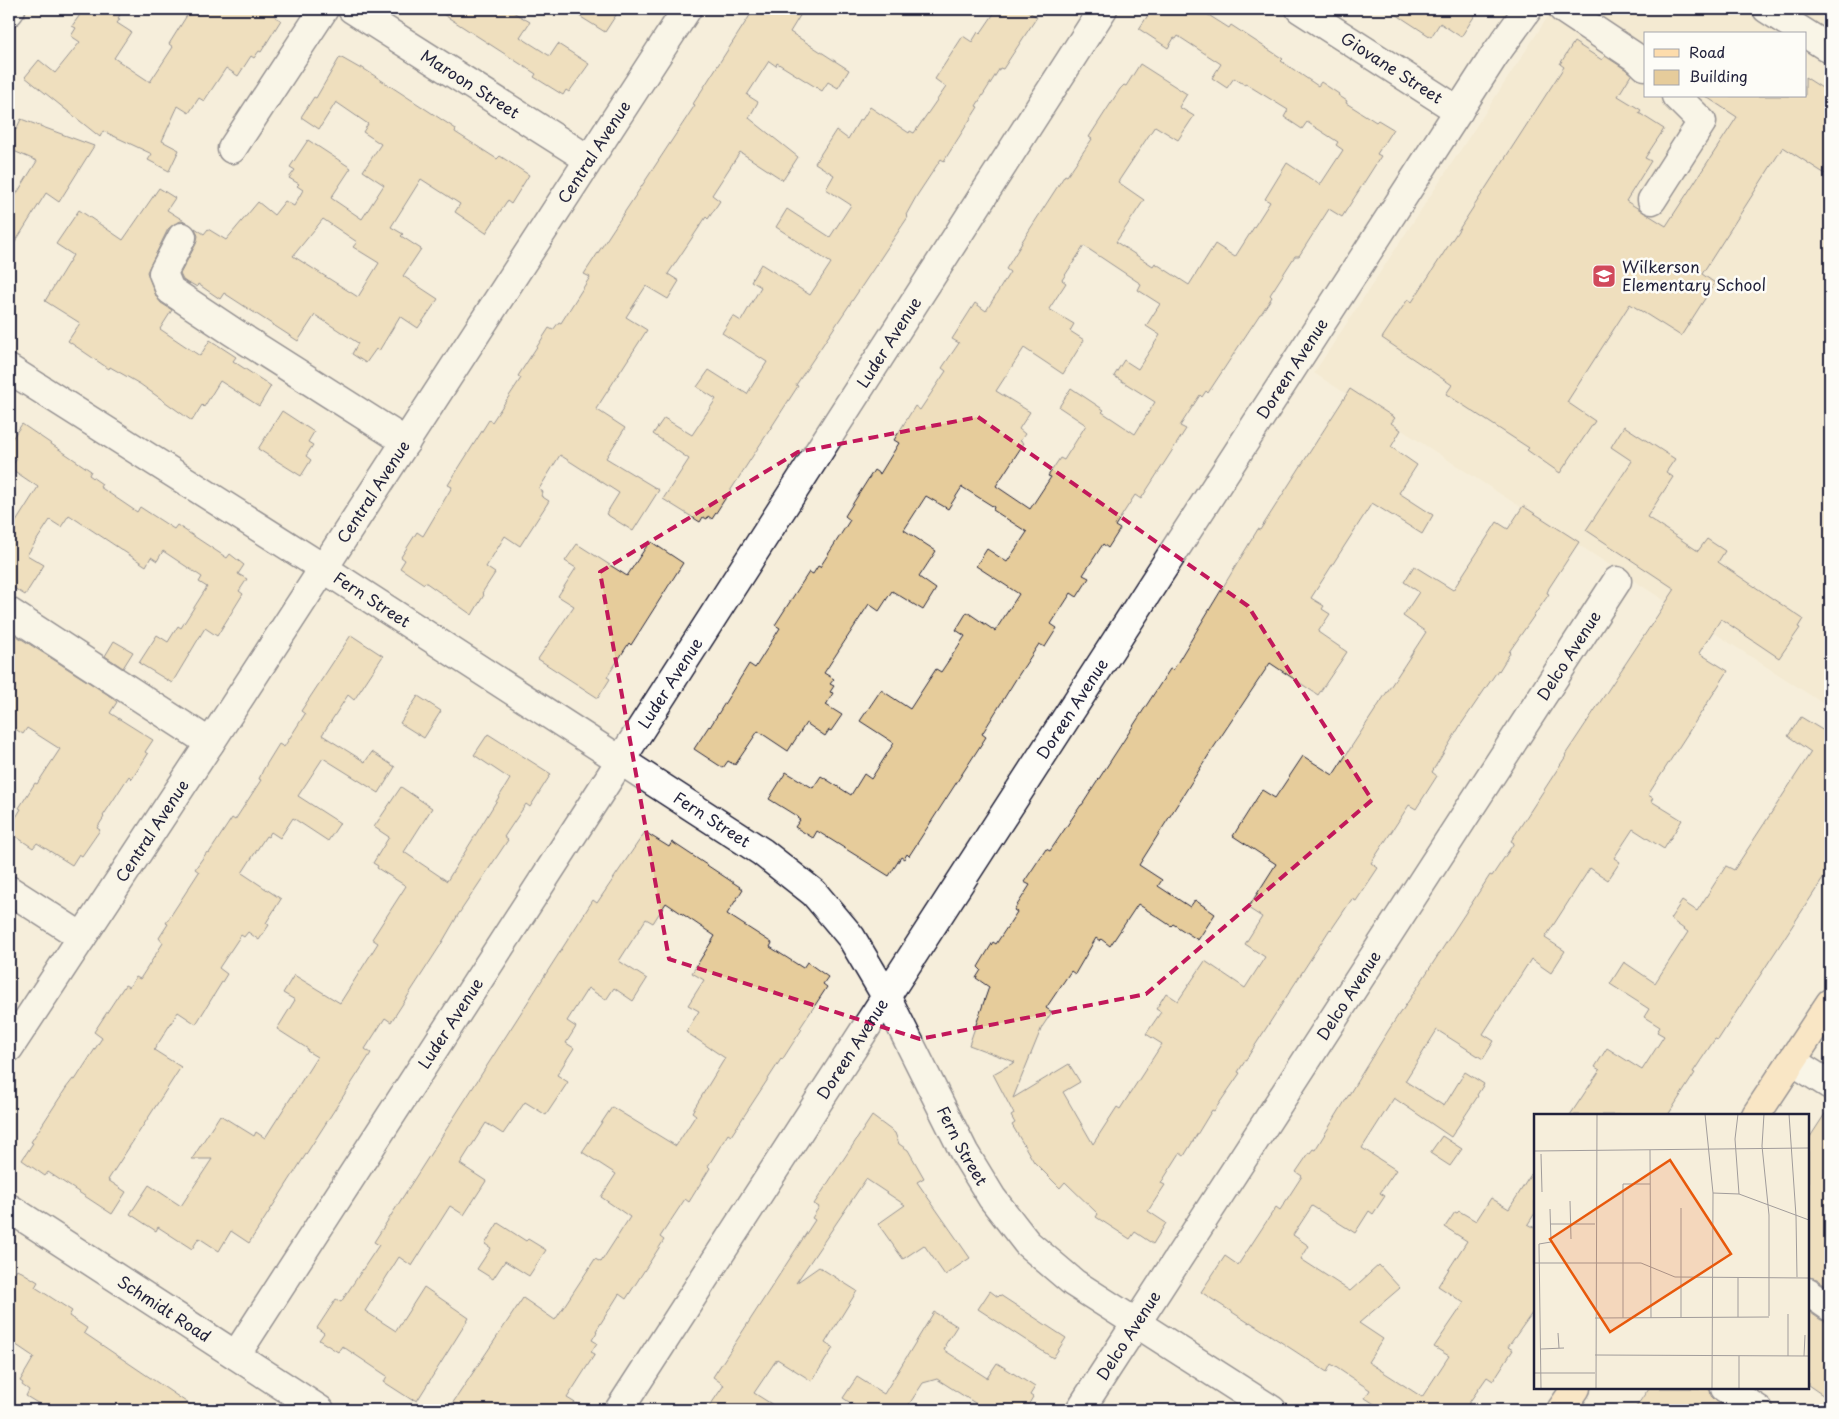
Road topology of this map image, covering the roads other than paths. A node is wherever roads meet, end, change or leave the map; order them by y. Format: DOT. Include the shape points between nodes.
graph roads {
  1 [pos="11,9"];
  2 [pos="324,9"];
  3 [pos="352,9"];
  4 [pos="687,9"];
  5 [pos="1103,9"];
  6 [pos="1300,9"];
  7 [pos="1528,9"];
  8 [pos="1563,9"];
  9 [pos="1767,9"];
  10 [pos="9,12"];
  11 [pos="1803,32"];
  12 [pos="1806,34"];
  13 [pos="1830,49"];
  14 [pos="1644,65"];
  15 [pos="1678,98"];
  16 [pos="1458,111"];
  17 [pos="232,149"];
  18 [pos="588,159"];
  19 [pos="1652,200"];
  20 [pos="182,237"];
  21 [pos="9,369"];
  22 [pos="406,442"];
  23 [pos="324,568"];
  24 [pos="1617,581"];
  25 [pos="9,612"];
  26 [pos="210,743"];
  27 [pos="620,760"];
  28 [pos="9,890"];
  29 [pos="82,937"];
  30 [pos="886,998"];
  31 [pos="1830,1003"];
  32 [pos="9,1048"];
  33 [pos="1792,1061"];
  34 [pos="1830,1085"];
  35 [pos="1757,1114"];
  36 [pos="9,1208"];
  37 [pos="1809,1293"];
  38 [pos="1830,1307"];
  39 [pos="1137,1322"];
  40 [pos="236,1355"];
  41 [pos="1575,1389"];
  42 [pos="1727,1389"];
  43 [pos="320,1410"];
  44 [pos="619,1410"];
  45 [pos="1080,1410"];
  46 [pos="1272,1410"];
  47 [pos="1561,1410"];
  48 [pos="1759,1410"];
  1 -- 10 [label="street"];
  2 -- 17 [label="street"];
  3 -- 18 [label="street, Maroon Street"];
  4 -- 18 [label="street, Central Avenue"];
  5 -- 27 [label="street, Luder Avenue"];
  6 -- 16 [label="street, Giovane Street"];
  7 -- 16 [label="street, Doreen Avenue"];
  8 -- 14 [label="street"];
  9 -- 11 [label="street"];
  12 -- 13 [label="street"];
  15 -- 19 [label="street" via="1702,122"];
  16 -- 30 [label="street, Doreen Avenue"];
  18 -- 22 [label="street, Central Avenue"];
  20 -- 22 [label="street" via="163,272 170,290"];
  21 -- 23 [label="street, Fern Street"];
  22 -- 23 [label="street, Central Avenue"];
  23 -- 26 [label="street, Central Avenue"];
  23 -- 27 [label="street, Fern Street"];
  24 -- 39 [label="street, Delco Avenue"];
  25 -- 26 [label="street"];
  26 -- 29 [label="street, Central Avenue"];
  27 -- 30 [label="street, Fern Street" via="762,852 814,893 851,938"];
  27 -- 40 [label="street, Luder Avenue"];
  28 -- 29 [label="street"];
  29 -- 32 [label="street, Central Avenue"];
  30 -- 39 [label="street, Fern Street" via="964,1152 992,1198 1027,1242 1074,1284"];
  30 -- 44 [label="street, Doreen Avenue"];
  31 -- 33 [label="main road"];
  33 -- 34 [label="street"];
  33 -- 35 [label="main road"];
  36 -- 40 [label="street, Schmidt Road"];
  37 -- 38 [label="street"];
  39 -- 45 [label="street, Delco Avenue"];
  39 -- 46 [label="street, Fern Street"];
  40 -- 43 [label="street, Schmidt Road"];
  41 -- 47 [label="main road"];
  42 -- 48 [label="street"];
}
